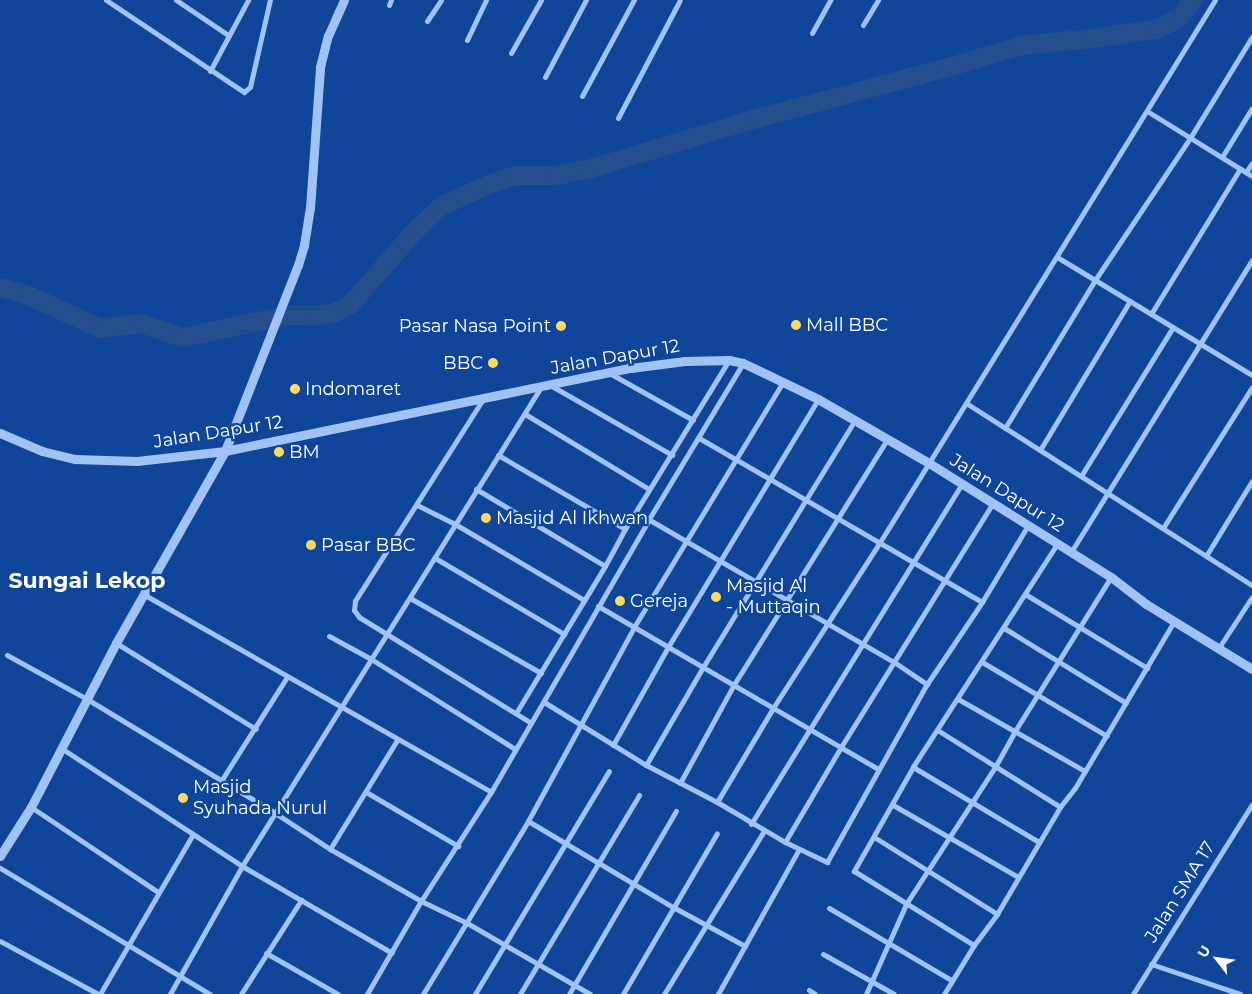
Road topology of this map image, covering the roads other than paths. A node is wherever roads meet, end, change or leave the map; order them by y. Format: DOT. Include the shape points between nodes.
graph roads {
  1 [pos="106,0"];
  2 [pos="176,0"];
  3 [pos="248,0"];
  4 [pos="261,0"];
  5 [pos="344,0"];
  6 [pos="441,0"];
  7 [pos="486,0"];
  8 [pos="541,0"];
  9 [pos="586,0"];
  10 [pos="634,0"];
  11 [pos="680,0"];
  12 [pos="830,0"];
  13 [pos="878,0"];
  14 [pos="1215,0"];
  15 [pos="269,2"];
  16 [pos="427,21"];
  17 [pos="863,25"];
  18 [pos="812,33"];
  19 [pos="228,35"];
  20 [pos="1252,37"];
  21 [pos="468,40"];
  22 [pos="511,53"];
  23 [pos="210,70"];
  24 [pos="545,77"];
  25 [pos="582,96"];
  26 [pos="1252,108"];
  27 [pos="1147,112"];
  28 [pos="618,118"];
  29 [pos="1190,138"];
  30 [pos="1222,157"];
  31 [pos="1252,163"];
  32 [pos="1240,169"];
  33 [pos="1246,172"];
  34 [pos="1252,176"];
  35 [pos="1057,257"];
  36 [pos="1252,260"];
  37 [pos="1095,280"];
  38 [pos="1130,301"];
  39 [pos="1151,314"];
  40 [pos="1173,327"];
  41 [pos="1200,344"];
  42 [pos="729,360"];
  43 [pos="743,363"];
  44 [pos="608,372"];
  45 [pos="1252,375"];
  46 [pos="783,382"];
  47 [pos="546,386"];
  48 [pos="1252,387"];
  49 [pos="483,399"];
  50 [pos="818,399"];
  51 [pos="966,403"];
  52 [pos="525,414"];
  53 [pos="693,420"];
  54 [pos="855,420"];
  55 [pos="1005,428"];
  56 [pos="0,433"];
  57 [pos="699,438"];
  58 [pos="887,440"];
  59 [pos="1040,450"];
  60 [pos="224,451"];
  61 [pos="498,455"];
  62 [pos="672,455"];
  63 [pos="737,460"];
  64 [pos="929,463"];
  65 [pos="1081,476"];
  66 [pos="770,480"];
  67 [pos="1252,481"];
  68 [pos="962,484"];
  69 [pos="649,488"];
  70 [pos="476,489"];
  71 [pos="1108,493"];
  72 [pos="807,501"];
  73 [pos="993,503"];
  74 [pos="417,505"];
  75 [pos="636,512"];
  76 [pos="649,519"];
  77 [pos="838,520"];
  78 [pos="454,524"];
  79 [pos="1028,525"];
  80 [pos="1163,528"];
  81 [pos="625,529"];
  82 [pos="687,541"];
  83 [pos="880,542"];
  84 [pos="1058,544"];
  85 [pos="1071,552"];
  86 [pos="1206,556"];
  87 [pos="435,558"];
  88 [pos="720,561"];
  89 [pos="914,562"];
  90 [pos="605,566"];
  91 [pos="1111,577"];
  92 [pos="946,580"];
  93 [pos="756,582"];
  94 [pos="1252,585"];
  95 [pos="143,594"];
  96 [pos="1025,594"];
  97 [pos="1252,596"];
  98 [pos="410,598"];
  99 [pos="584,600"];
  100 [pos="787,601"];
  101 [pos="982,602"];
  102 [pos="598,606"];
  103 [pos="1174,621"];
  104 [pos="828,624"];
  105 [pos="634,627"];
  106 [pos="1080,627"];
  107 [pos="1004,628"];
  108 [pos="564,634"];
  109 [pos="387,635"];
  110 [pos="329,636"];
  111 [pos="116,643"];
  112 [pos="862,644"];
  113 [pos="668,647"];
  114 [pos="1218,649"];
  115 [pos="7,655"];
  116 [pos="371,659"];
  117 [pos="1059,661"];
  118 [pos="894,662"];
  119 [pos="982,662"];
  120 [pos="703,667"];
  121 [pos="1147,668"];
  122 [pos="1252,669"];
  123 [pos="541,673"];
  124 [pos="287,677"];
  125 [pos="927,684"];
  126 [pos="733,686"];
  127 [pos="1038,695"];
  128 [pos="87,699"];
  129 [pos="958,699"];
  130 [pos="544,702"];
  131 [pos="1126,703"];
  132 [pos="773,708"];
  133 [pos="342,709"];
  134 [pos="516,714"];
  135 [pos="531,723"];
  136 [pos="581,725"];
  137 [pos="808,728"];
  138 [pos="256,729"];
  139 [pos="939,731"];
  140 [pos="1014,732"];
  141 [pos="1107,736"];
  142 [pos="397,740"];
  143 [pos="613,745"];
  144 [pos="841,747"];
  145 [pos="60,748"];
  146 [pos="516,750"];
  147 [pos="646,765"];
  148 [pos="914,767"];
  149 [pos="995,767"];
  150 [pos="878,769"];
  151 [pos="609,771"];
  152 [pos="1085,771"];
  153 [pos="221,781"];
  154 [pos="680,783"];
  155 [pos="366,792"];
  156 [pos="491,792"];
  157 [pos="639,795"];
  158 [pos="717,802"];
  159 [pos="971,803"];
  160 [pos="1252,804"];
  161 [pos="893,805"];
  162 [pos="31,808"];
  163 [pos="1060,808"];
  164 [pos="676,812"];
  165 [pos="275,813"];
  166 [pos="528,821"];
  167 [pos="751,824"];
  168 [pos="764,831"];
  169 [pos="717,833"];
  170 [pos="192,836"];
  171 [pos="874,837"];
  172 [pos="950,839"];
  173 [pos="785,842"];
  174 [pos="1039,842"];
  175 [pos="566,843"];
  176 [pos="458,846"];
  177 [pos="330,849"];
  178 [pos="799,850"];
  179 [pos="0,856"];
  180 [pos="599,862"];
  181 [pos="242,866"];
  182 [pos="0,868"];
  183 [pos="929,871"];
  184 [pos="1018,877"];
  185 [pos="635,883"];
  186 [pos="158,892"];
  187 [pos="301,900"];
  188 [pos="421,901"];
  189 [pos="906,904"];
  190 [pos="673,907"];
  191 [pos="829,908"];
  192 [pos="997,914"];
  193 [pos="467,923"];
  194 [pos="707,924"];
  195 [pos="0,941"];
  196 [pos="889,943"];
  197 [pos="505,945"];
  198 [pos="974,945"];
  199 [pos="127,946"];
  200 [pos="745,946"];
  201 [pos="266,953"];
  202 [pos="392,953"];
  203 [pos="823,954"];
  204 [pos="538,964"];
  205 [pos="1151,964"];
  206 [pos="181,976"];
  207 [pos="951,980"];
  208 [pos="872,982"];
  209 [pos="574,985"];
  210 [pos="810,990"];
  211 [pos="99,994"];
  212 [pos="170,994"];
  213 [pos="210,994"];
  214 [pos="241,994"];
  215 [pos="338,994"];
  216 [pos="367,994"];
  217 [pos="423,994"];
  218 [pos="475,994"];
  219 [pos="520,994"];
  220 [pos="569,994"];
  221 [pos="590,994"];
  222 [pos="623,994"];
  223 [pos="664,994"];
  224 [pos="718,994"];
  225 [pos="815,994"];
  226 [pos="866,994"];
  227 [pos="894,994"];
  228 [pos="944,994"];
  229 [pos="1133,994"];
  230 [pos="1240,994"];
  1 -- 23 [label="street"];
  2 -- 19 [label="street"];
  3 -- 19 [label="street"];
  4 -- 15 [label="street"];
  5 -- 60 [label="street" via="328,36 320,68 310,208 298,265"];
  6 -- 16 [label="street"];
  7 -- 21 [label="street"];
  8 -- 22 [label="street"];
  9 -- 24 [label="street"];
  10 -- 25 [label="street"];
  11 -- 28 [label="street"];
  12 -- 18 [label="street"];
  13 -- 17 [label="street"];
  14 -- 27 [label="street"];
  15 -- 23 [label="street" via="248,90 238,91"];
  19 -- 23 [label="street"];
  20 -- 29 [label="street"];
  26 -- 30 [label="street"];
  27 -- 29 [label="street"];
  27 -- 35 [label="street"];
  29 -- 30 [label="street"];
  29 -- 37 [label="street"];
  30 -- 32 [label="street"];
  31 -- 33 [label="street"];
  32 -- 33 [label="street"];
  32 -- 39 [label="street"];
  33 -- 34 [label="street"];
  35 -- 37 [label="street"];
  35 -- 51 [label="street"];
  36 -- 41 [label="street"];
  37 -- 38 [label="street"];
  37 -- 55 [label="street"];
  38 -- 39 [label="street"];
  38 -- 59 [label="street"];
  39 -- 40 [label="street"];
  40 -- 41 [label="street"];
  40 -- 65 [label="street"];
  41 -- 45 [label="street"];
  41 -- 71 [label="street"];
  42 -- 43 [label="street, Jalan Dapur 12"];
  42 -- 44 [label="street, Jalan Dapur 12" via="685,361"];
  42 -- 53 [label="street"];
  43 -- 46 [label="street, Jalan Dapur 12"];
  43 -- 57 [label="street"];
  44 -- 47 [label="street, Jalan Dapur 12"];
  44 -- 53 [label="street"];
  46 -- 50 [label="street, Jalan Dapur 12"];
  46 -- 63 [label="street"];
  47 -- 49 [label="street, Jalan Dapur 12"];
  47 -- 52 [label="street"];
  47 -- 62 [label="street"];
  48 -- 80 [label="street"];
  49 -- 60 [label="street, Jalan Dapur 12"];
  49 -- 74 [label="street"];
  50 -- 54 [label="street, Jalan Dapur 12"];
  50 -- 66 [label="street"];
  51 -- 55 [label="street"];
  51 -- 64 [label="street"];
  52 -- 61 [label="street"];
  52 -- 69 [label="street"];
  53 -- 62 [label="street"];
  54 -- 58 [label="street, Jalan Dapur 12"];
  54 -- 72 [label="street"];
  55 -- 59 [label="street"];
  56 -- 60 [label="street, Jalan Dapur 12" via="42,451 90,461 137,461"];
  57 -- 63 [label="street"];
  57 -- 76 [label="street"];
  58 -- 64 [label="street, Jalan Dapur 12"];
  58 -- 77 [label="street"];
  59 -- 65 [label="street"];
  60 -- 95 [label="street"];
  61 -- 70 [label="street"];
  61 -- 81 [label="street"];
  62 -- 69 [label="street"];
  63 -- 66 [label="street"];
  63 -- 82 [label="street"];
  64 -- 68 [label="street, Jalan Dapur 12"];
  64 -- 83 [label="street"];
  65 -- 71 [label="street"];
  66 -- 72 [label="street"];
  66 -- 88 [label="street"];
  67 -- 86 [label="street"];
  68 -- 73 [label="street, Jalan Dapur 12"];
  68 -- 89 [label="street"];
  69 -- 75 [label="street"];
  70 -- 78 [label="street"];
  70 -- 90 [label="street"];
  71 -- 80 [label="street"];
  71 -- 85 [label="street"];
  72 -- 77 [label="street"];
  72 -- 93 [label="street"];
  73 -- 79 [label="street, Jalan Dapur 12"];
  73 -- 92 [label="street"];
  74 -- 78 [label="street"];
  74 -- 109 [label="street" via="354,601 356,614"];
  75 -- 76 [label="street"];
  75 -- 81 [label="street"];
  76 -- 82 [label="street"];
  76 -- 102 [label="street"];
  77 -- 83 [label="street"];
  77 -- 100 [label="street"];
  78 -- 87 [label="street"];
  78 -- 99 [label="street"];
  79 -- 84 [label="street, Jalan Dapur 12"];
  79 -- 101 [label="street"];
  80 -- 86 [label="street"];
  81 -- 90 [label="street"];
  82 -- 88 [label="street"];
  82 -- 105 [label="street"];
  83 -- 89 [label="street"];
  83 -- 104 [label="street"];
  84 -- 85 [label="street, Jalan Dapur 12"];
  84 -- 96 [label="street"];
  85 -- 91 [label="street, Jalan Dapur 12"];
  86 -- 94 [label="street"];
  87 -- 98 [label="street"];
  87 -- 108 [label="street"];
  88 -- 93 [label="street"];
  88 -- 113 [label="street"];
  89 -- 92 [label="street"];
  89 -- 112 [label="street"];
  90 -- 99 [label="street"];
  91 -- 103 [label="street, Jalan Dapur 12"];
  91 -- 106 [label="street"];
  92 -- 101 [label="street"];
  92 -- 118 [label="street"];
  93 -- 100 [label="street"];
  93 -- 120 [label="street"];
  95 -- 111 [label="street"];
  95 -- 124 [label="street"];
  96 -- 106 [label="street"];
  96 -- 107 [label="street"];
  97 -- 114 [label="street"];
  98 -- 109 [label="street"];
  98 -- 123 [label="street"];
  99 -- 108 [label="street"];
  100 -- 104 [label="street"];
  100 -- 126 [label="street"];
  101 -- 125 [label="street"];
  102 -- 105 [label="street"];
  102 -- 130 [label="street"];
  103 -- 114 [label="street, Jalan Dapur 12"];
  103 -- 121 [label="street"];
  104 -- 112 [label="street"];
  104 -- 132 [label="street"];
  105 -- 113 [label="street"];
  105 -- 136 [label="street"];
  106 -- 117 [label="street"];
  106 -- 121 [label="street"];
  107 -- 117 [label="street"];
  107 -- 119 [label="street"];
  108 -- 123 [label="street"];
  109 -- 116 [label="street"];
  109 -- 134 [label="street"];
  110 -- 116 [label="street"];
  111 -- 128 [label="street"];
  111 -- 138 [label="street"];
  112 -- 118 [label="street"];
  112 -- 137 [label="street"];
  113 -- 120 [label="street"];
  113 -- 143 [label="street"];
  114 -- 122 [label="street, Jalan Dapur 12"];
  115 -- 128 [label="street"];
  116 -- 133 [label="street"];
  116 -- 146 [label="street"];
  117 -- 127 [label="street"];
  117 -- 131 [label="street"];
  118 -- 125 [label="street"];
  118 -- 144 [label="street"];
  119 -- 127 [label="street"];
  119 -- 129 [label="street"];
  120 -- 126 [label="street"];
  120 -- 147 [label="street"];
  121 -- 131 [label="street"];
  123 -- 134 [label="street"];
  124 -- 133 [label="street"];
  124 -- 138 [label="street"];
  125 -- 150 [label="street"];
  126 -- 132 [label="street"];
  126 -- 154 [label="street"];
  127 -- 140 [label="street"];
  127 -- 141 [label="street"];
  128 -- 145 [label="street"];
  128 -- 153 [label="street"];
  129 -- 139 [label="street"];
  129 -- 140 [label="street"];
  130 -- 135 [label="street"];
  130 -- 136 [label="street"];
  131 -- 141 [label="street"];
  132 -- 137 [label="street"];
  132 -- 158 [label="street"];
  133 -- 142 [label="street"];
  133 -- 165 [label="street"];
  134 -- 135 [label="street"];
  135 -- 146 [label="street"];
  136 -- 143 [label="street"];
  136 -- 166 [label="street"];
  137 -- 144 [label="street"];
  137 -- 167 [label="street"];
  138 -- 153 [label="street"];
  139 -- 148 [label="street"];
  139 -- 149 [label="street"];
  140 -- 149 [label="street"];
  140 -- 152 [label="street"];
  141 -- 152 [label="street"];
  142 -- 155 [label="street"];
  142 -- 156 [label="street"];
  143 -- 147 [label="street"];
  144 -- 150 [label="street"];
  144 -- 173 [label="street"];
  145 -- 162 [label="street"];
  145 -- 170 [label="street"];
  146 -- 156 [label="street"];
  147 -- 154 [label="street"];
  148 -- 159 [label="street"];
  148 -- 161 [label="street"];
  149 -- 159 [label="street"];
  149 -- 163 [label="street"];
  150 -- 178 [label="street" via="827,862"];
  151 -- 175 [label="street"];
  152 -- 163 [label="street"];
  153 -- 165 [label="street"];
  154 -- 158 [label="street"];
  155 -- 176 [label="street"];
  155 -- 177 [label="street"];
  156 -- 176 [label="street"];
  157 -- 180 [label="street"];
  158 -- 167 [label="street"];
  159 -- 172 [label="street"];
  159 -- 174 [label="street"];
  160 -- 205 [label="street, Jalan SMA 17"];
  161 -- 171 [label="street"];
  161 -- 172 [label="street"];
  162 -- 179 [label="street"];
  162 -- 186 [label="street"];
  163 -- 174 [label="street"];
  164 -- 185 [label="street"];
  165 -- 177 [label="street"];
  165 -- 181 [label="street"];
  166 -- 175 [label="street"];
  166 -- 193 [label="street"];
  167 -- 168 [label="street"];
  168 -- 173 [label="street"];
  168 -- 194 [label="street"];
  169 -- 190 [label="street"];
  170 -- 181 [label="street"];
  170 -- 186 [label="street"];
  171 -- 183 [label="street"];
  171 -- 189 [label="street" via="854,871"];
  172 -- 183 [label="street"];
  172 -- 184 [label="street"];
  173 -- 178 [label="street"];
  174 -- 184 [label="street"];
  175 -- 180 [label="street"];
  175 -- 197 [label="street"];
  176 -- 188 [label="street"];
  177 -- 188 [label="street"];
  178 -- 200 [label="street"];
  180 -- 185 [label="street"];
  180 -- 204 [label="street"];
  181 -- 187 [label="street"];
  181 -- 206 [label="street"];
  182 -- 199 [label="street"];
  183 -- 189 [label="street"];
  183 -- 192 [label="street"];
  184 -- 192 [label="street"];
  185 -- 190 [label="street"];
  185 -- 209 [label="street"];
  186 -- 199 [label="street"];
  187 -- 201 [label="street"];
  187 -- 202 [label="street"];
  188 -- 193 [label="street"];
  188 -- 202 [label="street"];
  189 -- 196 [label="street"];
  189 -- 198 [label="street"];
  190 -- 194 [label="street"];
  190 -- 222 [label="street"];
  191 -- 196 [label="street"];
  192 -- 198 [label="street"];
  193 -- 197 [label="street"];
  193 -- 217 [label="street"];
  194 -- 200 [label="street"];
  194 -- 223 [label="street"];
  195 -- 211 [label="street"];
  196 -- 207 [label="street"];
  196 -- 208 [label="street"];
  197 -- 204 [label="street"];
  197 -- 218 [label="street"];
  198 -- 207 [label="street"];
  199 -- 206 [label="street"];
  199 -- 211 [label="street"];
  200 -- 224 [label="street"];
  201 -- 214 [label="street"];
  201 -- 215 [label="street"];
  202 -- 216 [label="street"];
  203 -- 208 [label="street"];
  204 -- 209 [label="street"];
  204 -- 219 [label="street"];
  205 -- 229 [label="street, Jalan SMA 17"];
  205 -- 230 [label="street"];
  206 -- 212 [label="street"];
  206 -- 213 [label="street"];
  207 -- 228 [label="street"];
  208 -- 226 [label="street"];
  208 -- 227 [label="street"];
  209 -- 220 [label="street"];
  209 -- 221 [label="street"];
  210 -- 225 [label="street"];
}
